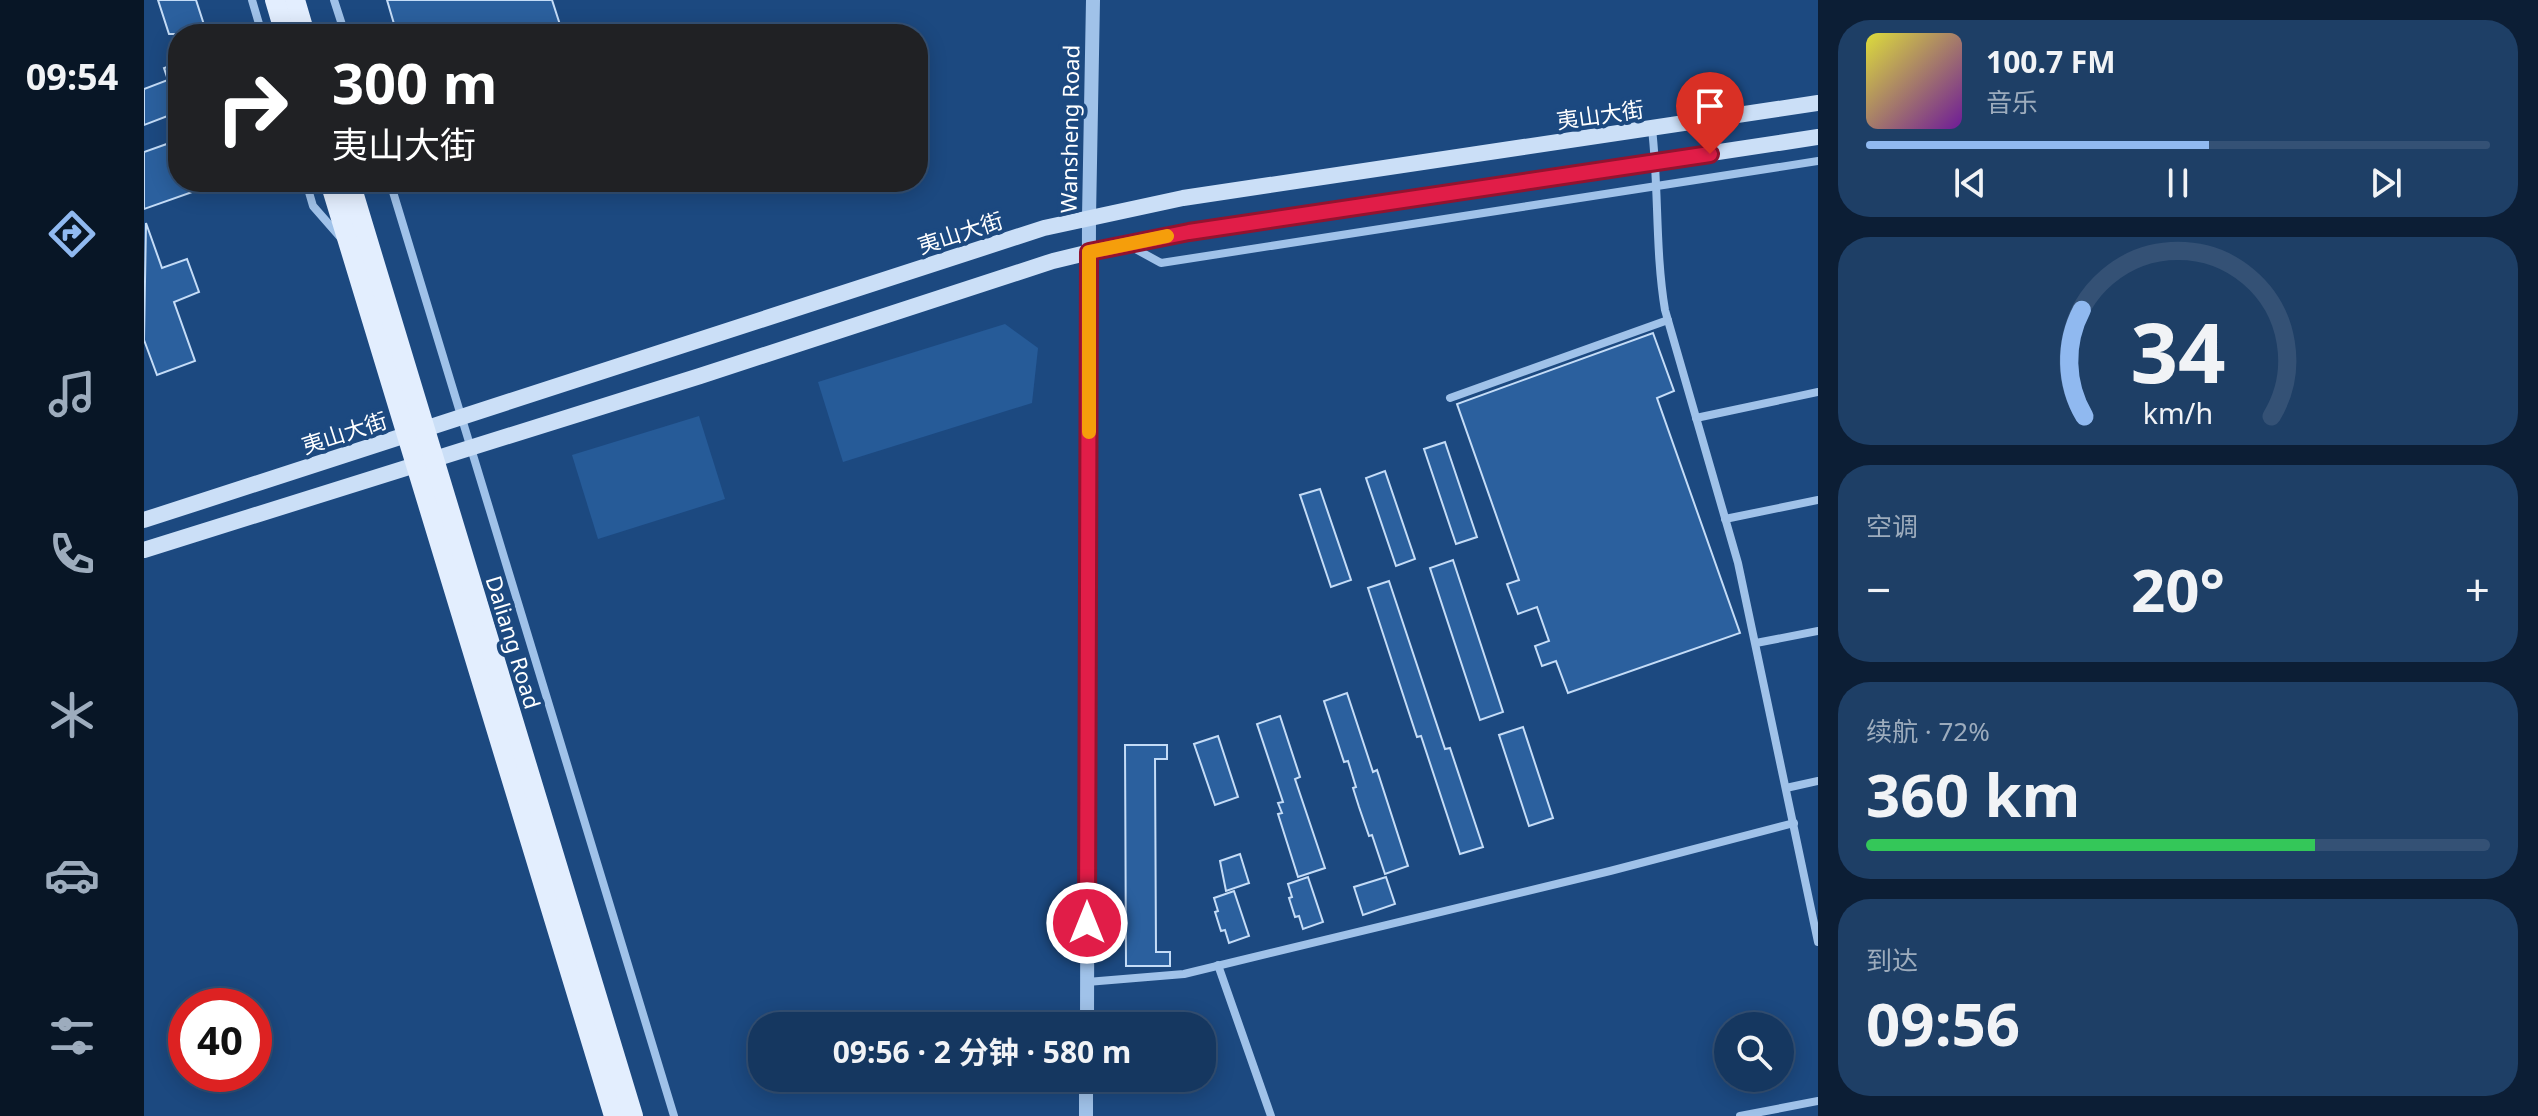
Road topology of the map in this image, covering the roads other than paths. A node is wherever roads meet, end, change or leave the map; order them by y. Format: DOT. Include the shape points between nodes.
graph roads {
  1 [pos="252,0"];
  2 [pos="275,0"];
  3 [pos="295,0"];
  4 [pos="334,0"];
  5 [pos="1093,0"];
  6 [pos="259,24"];
  7 [pos="282,24"];
  8 [pos="302,24"];
  9 [pos="342,24"];
  10 [pos="1818,103"];
  11 [pos="1652,129"];
  12 [pos="1818,137"];
  13 [pos="1818,161"];
  14 [pos="1656,163"];
  15 [pos="1657,187"];
  16 [pos="309,192"];
  17 [pos="333,192"];
  18 [pos="353,192"];
  19 [pos="393,192"];
  20 [pos="1089,217"];
  21 [pos="1126,243"];
  22 [pos="351,250"];
  23 [pos="1089,252"];
  24 [pos="1668,320"];
  25 [pos="1818,392"];
  26 [pos="1450,398"];
  27 [pos="461,417"];
  28 [pos="1696,418"];
  29 [pos="416,432"];
  30 [pos="471,448"];
  31 [pos="425,462"];
  32 [pos="1818,500"];
  33 [pos="1725,519"];
  34 [pos="144,520"];
  35 [pos="144,550"];
  36 [pos="1818,631"];
  37 [pos="1756,643"];
  38 [pos="1818,781"];
  39 [pos="1786,788"];
  40 [pos="1794,823"];
  41 [pos="1818,942"];
  42 [pos="1218,965"];
  43 [pos="1087,982"];
  44 [pos="1087,1012"];
  45 [pos="1086,1092"];
  46 [pos="1818,1101"];
  47 [pos="614,1116"];
  48 [pos="633,1116"];
  49 [pos="674,1116"];
  50 [pos="1086,1116"];
  51 [pos="1271,1116"];
  52 [pos="1740,1116"];
  1 -- 6 [label="street"];
  2 -- 7 [label="main road"];
  3 -- 8 [label="main road"];
  4 -- 9 [label="street"];
  5 -- 20 [label="street, Wansheng Road"];
  10 -- 11 [label="main road, 夷山大街"];
  11 -- 14 [label="street"];
  11 -- 20 [label="main road, 夷山大街" via="1183,198"];
  12 -- 14 [label="main road"];
  13 -- 15 [label="street"];
  14 -- 15 [label="street"];
  14 -- 21 [label="main road"];
  15 -- 21 [label="street" via="1161,263"];
  15 -- 24 [label="street" via="1660,281"];
  16 -- 22 [label="street" via="313,206"];
  17 -- 22 [label="main road, Daliang Road"];
  18 -- 29 [label="main road, Daliang Road"];
  19 -- 27 [label="street"];
  20 -- 23 [label="street, Wansheng Road"];
  20 -- 27 [label="main road, 夷山大街"];
  21 -- 23 [label="main road"];
  22 -- 29 [label="main road, Daliang Road"];
  23 -- 30 [label="main road"];
  23 -- 43 [label="street, Wansheng Road"];
  24 -- 26 [label="street"];
  24 -- 28 [label="street"];
  25 -- 28 [label="street"];
  27 -- 29 [label="main road, 夷山大街"];
  27 -- 30 [label="street"];
  28 -- 33 [label="street"];
  29 -- 31 [label="main road, Daliang Road"];
  29 -- 34 [label="main road, 夷山大街"];
  30 -- 31 [label="main road"];
  30 -- 49 [label="street"];
  31 -- 35 [label="main road"];
  31 -- 47 [label="main road, Daliang Road"];
  31 -- 48 [label="main road, Daliang Road"];
  32 -- 33 [label="street"];
  33 -- 37 [label="street"];
  36 -- 37 [label="street"];
  37 -- 39 [label="street"];
  38 -- 39 [label="street"];
  39 -- 40 [label="street"];
  40 -- 41 [label="street"];
  40 -- 42 [label="street"];
  42 -- 43 [label="street" via="1157,978"];
  42 -- 51 [label="street"];
  43 -- 44 [label="street, Wansheng Road"];
  45 -- 50 [label="street"];
  46 -- 52 [label="street"];
}
